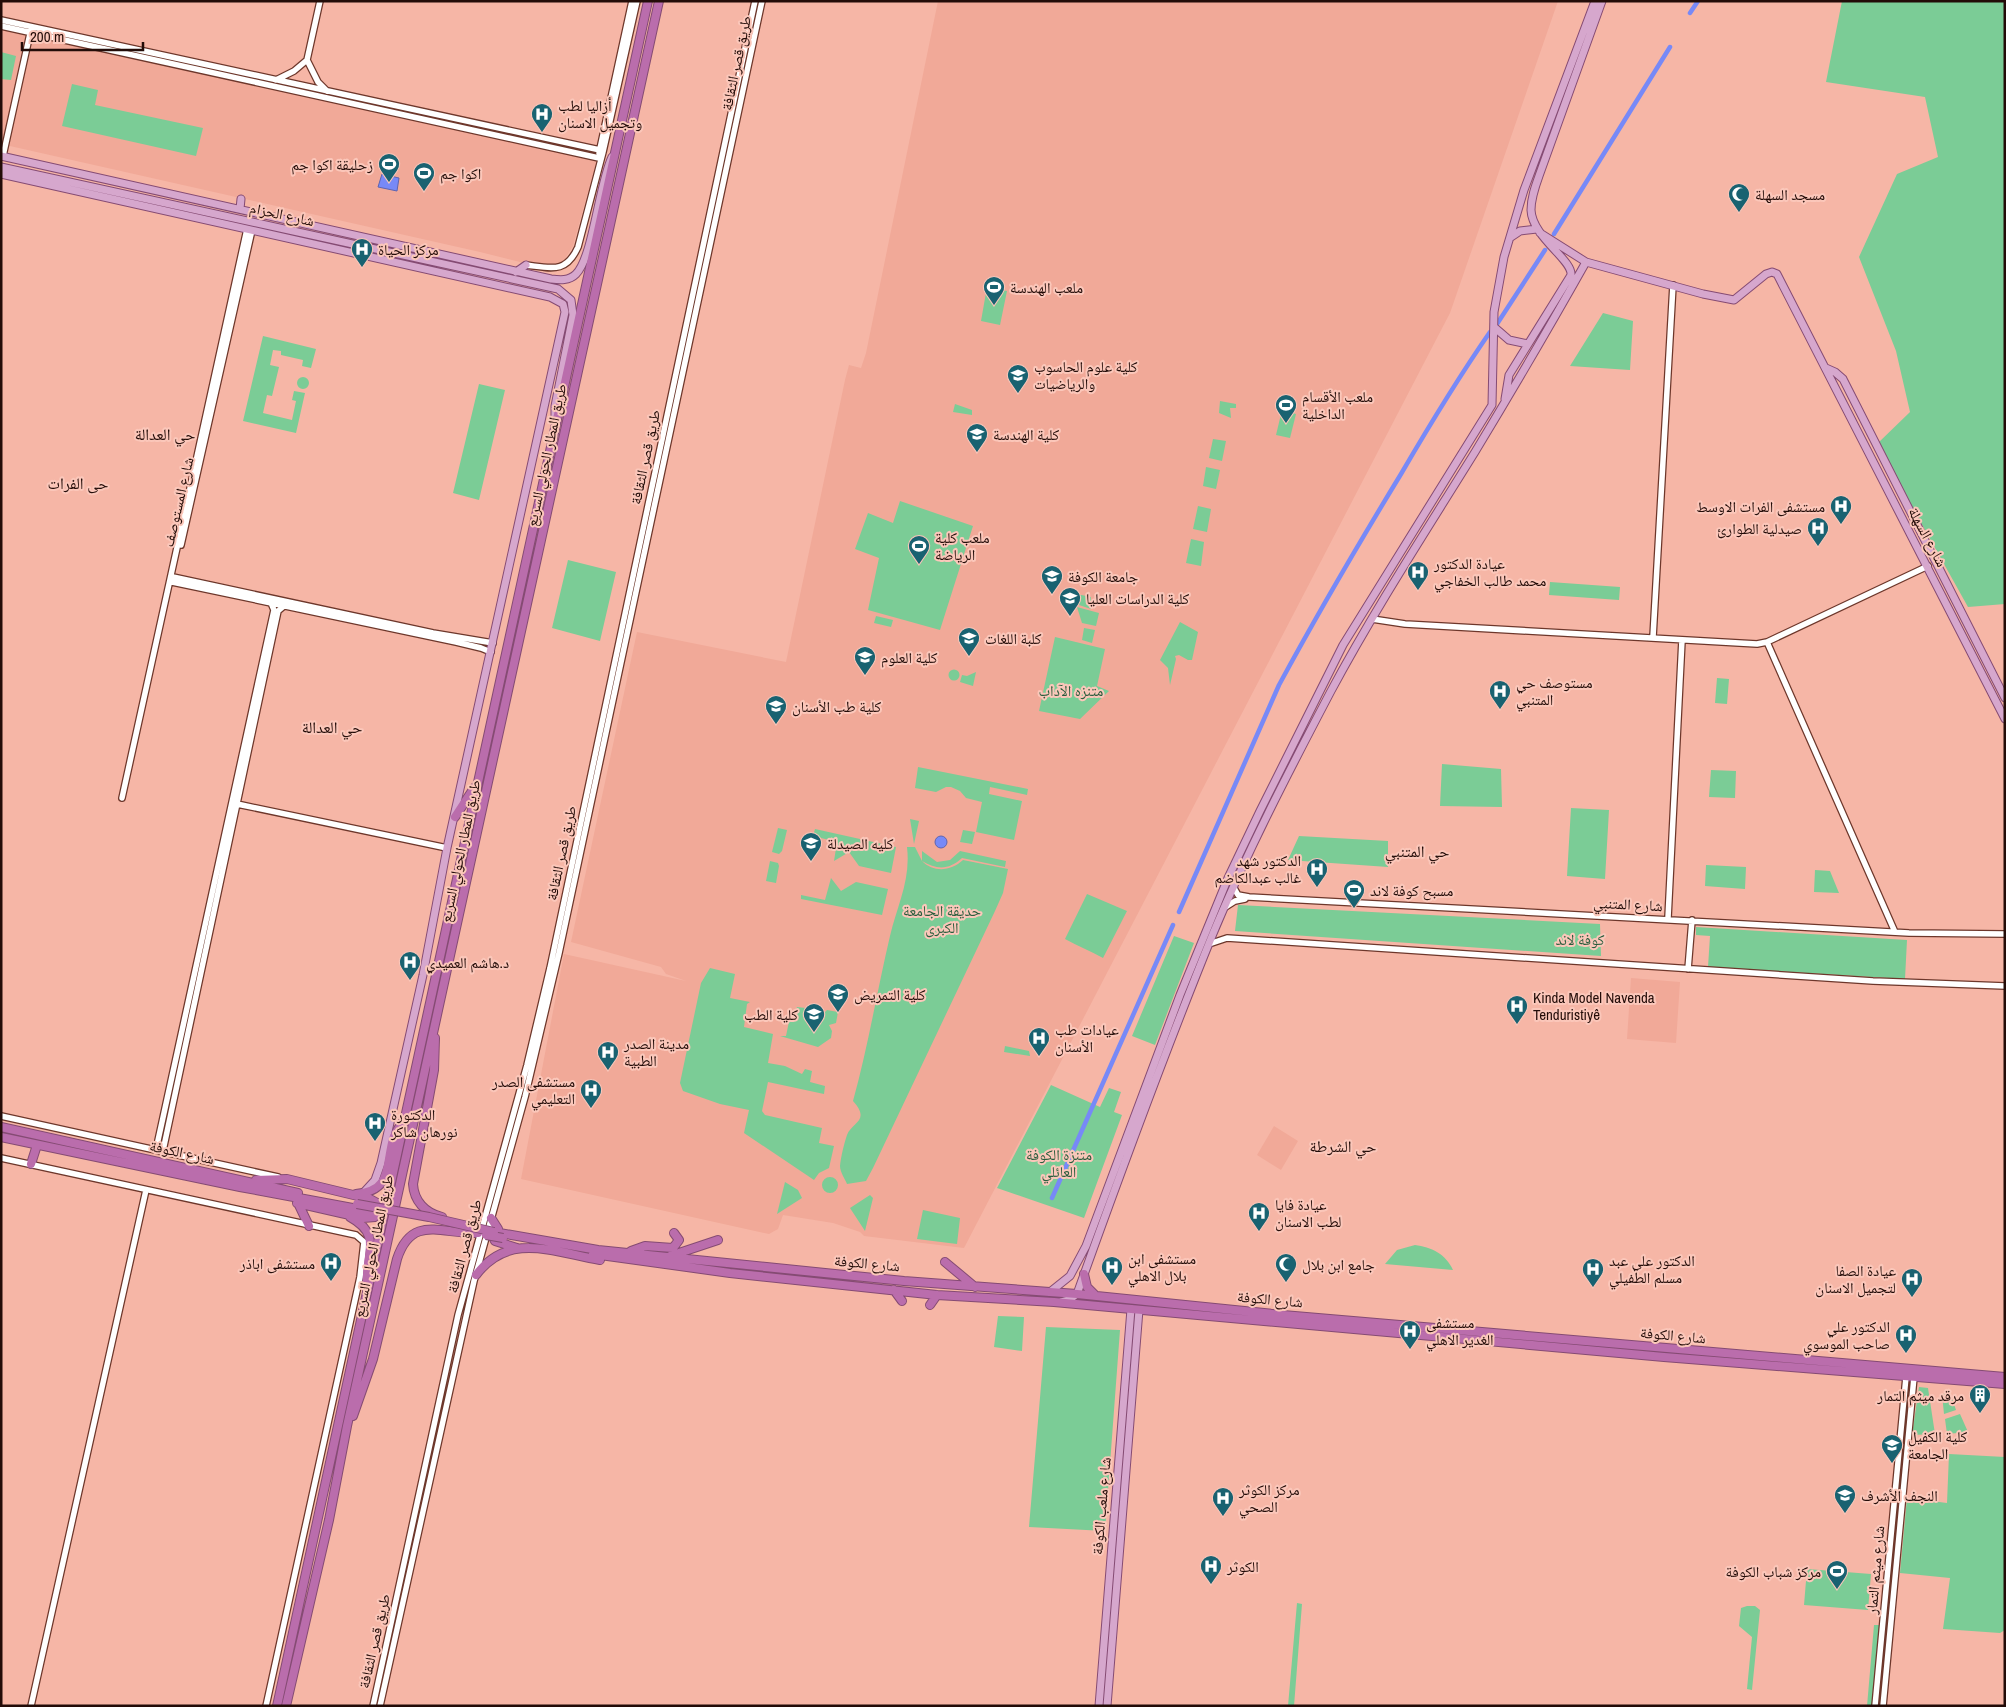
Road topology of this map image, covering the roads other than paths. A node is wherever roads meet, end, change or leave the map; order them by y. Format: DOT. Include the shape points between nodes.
graph roads {
  1 [pos="320,1"];
  2 [pos="632,1"];
  3 [pos="637,1"];
  4 [pos="648,1"];
  5 [pos="659,1"];
  6 [pos="755,1"];
  7 [pos="762,1"];
  8 [pos="1595,1"];
  9 [pos="1602,1"];
  10 [pos="1,20"];
  11 [pos="1,26"];
  12 [pos="31,30"];
  13 [pos="307,60"];
  14 [pos="207,68"];
  15 [pos="273,80"];
  16 [pos="328,92"];
  17 [pos="421,115"];
  18 [pos="556,141"];
  19 [pos="554,148"];
  20 [pos="616,148"];
  21 [pos="600,150"];
  22 [pos="2,156"];
  23 [pos="599,159"];
  24 [pos="1,167"];
  25 [pos="60,169"];
  26 [pos="79,173"];
  27 [pos="1,174"];
  28 [pos="60,179"];
  29 [pos="77,183"];
  30 [pos="151,199"];
  31 [pos="242,199"];
  32 [pos="240,209"];
  33 [pos="173,212"];
  34 [pos="292,221"];
  35 [pos="310,225"];
  36 [pos="249,230"];
  37 [pos="290,230"];
  38 [pos="1538,231"];
  39 [pos="308,234"];
  40 [pos="1511,237"];
  41 [pos="352,244"];
  42 [pos="350,252"];
  43 [pos="1586,262"];
  44 [pos="526,265"];
  45 [pos="471,270"];
  46 [pos="516,272"];
  47 [pos="469,279"];
  48 [pos="1673,285"];
  49 [pos="1494,327"];
  50 [pos="1528,344"];
  51 [pos="1826,368"];
  52 [pos="1504,403"];
  53 [pos="554,439"];
  54 [pos="199,453"];
  55 [pos="651,486"];
  56 [pos="659,486"];
  57 [pos="647,503"];
  58 [pos="655,505"];
  59 [pos="1928,566"];
  60 [pos="173,580"];
  61 [pos="207,587"];
  62 [pos="272,603"];
  63 [pos="284,606"];
  64 [pos="276,610"];
  65 [pos="327,612"];
  66 [pos="1372,619"];
  67 [pos="161,624"];
  68 [pos="510,637"];
  69 [pos="1653,637"];
  70 [pos="520,640"];
  71 [pos="1682,640"];
  72 [pos="1767,642"];
  73 [pos="493,643"];
  74 [pos="482,645"];
  75 [pos="507,651"];
  76 [pos="491,652"];
  77 [pos="517,653"];
  78 [pos="1328,675"];
  79 [pos="1336,682"];
  80 [pos="1321,688"];
  81 [pos="1331,692"];
  82 [pos="2005,698"];
  83 [pos="2005,719"];
  84 [pos="601,723"];
  85 [pos="607,726"];
  86 [pos="600,742"];
  87 [pos="242,767"];
  88 [pos="479,777"];
  89 [pos="122,798"];
  90 [pos="237,804"];
  91 [pos="455,817"];
  92 [pos="447,848"];
  93 [pos="217,884"];
  94 [pos="1234,888"];
  95 [pos="1250,897"];
  96 [pos="1224,908"];
  97 [pos="1668,918"];
  98 [pos="1692,920"];
  99 [pos="1216,927"];
  100 [pos="1895,932"];
  101 [pos="2005,934"];
  102 [pos="1227,938"];
  103 [pos="1209,944"];
  104 [pos="1688,969"];
  105 [pos="2005,986"];
  106 [pos="433,1033"];
  107 [pos="1153,1067"];
  108 [pos="1160,1069"];
  109 [pos="522,1097"];
  110 [pos="407,1115"];
  111 [pos="1,1116"];
  112 [pos="1,1127"];
  113 [pos="1,1137"];
  114 [pos="37,1145"];
  115 [pos="158,1151"];
  116 [pos="1,1158"];
  117 [pos="157,1161"];
  118 [pos="32,1164"];
  119 [pos="287,1179"];
  120 [pos="246,1181"];
  121 [pos="240,1187"];
  122 [pos="146,1190"];
  123 [pos="361,1193"];
  124 [pos="351,1194"];
  125 [pos="298,1203"];
  126 [pos="356,1206"];
  127 [pos="343,1214"];
  128 [pos="491,1218"];
  129 [pos="309,1226"];
  130 [pos="496,1230"];
  131 [pos="479,1231"];
  132 [pos="674,1233"];
  133 [pos="718,1240"];
  134 [pos="535,1241"];
  135 [pos="517,1248"];
  136 [pos="629,1252"];
  137 [pos="620,1255"];
  138 [pos="666,1257"];
  139 [pos="1080,1258"];
  140 [pos="945,1262"];
  141 [pos="1089,1262"];
  142 [pos="1084,1274"];
  143 [pos="476,1275"];
  144 [pos="904,1281"];
  145 [pos="925,1283"];
  146 [pos="974,1287"];
  147 [pos="894,1290"];
  148 [pos="904,1292"];
  149 [pos="1050,1292"];
  150 [pos="368,1293"];
  151 [pos="924,1294"];
  152 [pos="1077,1294"];
  153 [pos="937,1295"];
  154 [pos="1097,1296"];
  155 [pos="1115,1299"];
  156 [pos="902,1301"];
  157 [pos="1042,1302"];
  158 [pos="1054,1302"];
  159 [pos="930,1305"];
  160 [pos="1117,1308"];
  161 [pos="1135,1310"];
  162 [pos="1041,1312"];
  163 [pos="458,1315"];
  164 [pos="466,1317"];
  165 [pos="1413,1325"];
  166 [pos="1444,1328"];
  167 [pos="1399,1332"];
  168 [pos="1433,1336"];
  169 [pos="1684,1354"];
  170 [pos="1702,1355"];
  171 [pos="1940,1374"];
  172 [pos="1910,1377"];
  173 [pos="1958,1377"];
  174 [pos="2005,1377"];
  175 [pos="2005,1384"];
  176 [pos="348,1426"];
  177 [pos="1122,1463"];
  178 [pos="322,1497"];
  179 [pos="333,1500"];
  180 [pos="1893,1503"];
  181 [pos="1901,1504"];
  182 [pos="318,1518"];
  183 [pos="329,1520"];
  184 [pos="32,1706"];
  185 [pos="266,1706"];
  186 [pos="277,1706"];
  187 [pos="286,1706"];
  188 [pos="373,1706"];
  189 [pos="380,1706"];
  190 [pos="1099,1706"];
  191 [pos="1107,1706"];
  192 [pos="1875,1706"];
  193 [pos="1883,1706"];
  1 -- 13 [label="street"];
  2 -- 21 [label="street"];
  3 -- 23 [label="street"];
  4 -- 20 [label="highway, طريق المطار الحولي السريع"];
  5 -- 70 [label="highway, طريق المطار الحولي السريع"];
  6 -- 55 [label="street, طريق قصر الثقافة"];
  7 -- 56 [label="street, طريق قصر الثقافة"];
  8 -- 40 [label="main road" via="1524,190"];
  9 -- 38 [label="main road" via="1534,191 1531,211"];
  10 -- 12 [label="street"];
  11 -- 12 [label="street"];
  12 -- 14 [label="street"];
  12 -- 22 [label="street"];
  13 -- 15 [label="street" via="286,76"];
  13 -- 16 [label="street" via="318,82"];
  14 -- 15 [label="street"];
  14 -- 17 [label="street"];
  15 -- 16 [label="street"];
  16 -- 17 [label="street"];
  17 -- 18 [label="street"];
  17 -- 19 [label="street"];
  18 -- 19 [label="street"];
  18 -- 21 [label="street"];
  19 -- 23 [label="street"];
  20 -- 46 [label="main road, شارع الحزام" via="605,174 585,258 576,274 563,280"];
  20 -- 53 [label="highway, طريق المطار الحولي السريع"];
  21 -- 23 [label="street"];
  22 -- 25 [label="main road, شارع الحزام"];
  23 -- 44 [label="street" via="581,239 572,259 558,268"];
  24 -- 28 [label="main road, شارع الحزام"];
  25 -- 26 [label="main road, شارع الحزام"];
  25 -- 28 [label="main road" via="64,175"];
  26 -- 29 [label="main road" via="74,178"];
  26 -- 32 [label="main road, شارع الحزام"];
  27 -- 33 [label="main road"];
  28 -- 29 [label="main road, شارع الحزام"];
  29 -- 30 [label="main road, شارع الحزام"];
  30 -- 33 [label="main road"];
  30 -- 37 [label="main road, شارع الحزام"];
  31 -- 32 [label="main road"];
  32 -- 34 [label="main road, شارع الحزام"];
  33 -- 36 [label="main road"];
  34 -- 35 [label="main road, شارع الحزام"];
  34 -- 37 [label="main road" via="296,226"];
  35 -- 39 [label="main road" via="305,228"];
  35 -- 46 [label="main road, شارع الحزام"];
  36 -- 42 [label="main road"];
  36 -- 54 [label="street, شارع المستوصف"];
  37 -- 39 [label="main road, شارع الحزام"];
  38 -- 40 [label="main road" via="1520,231"];
  38 -- 43 [label="main road, شارع السهلة"];
  38 -- 50 [label="main road" via="1572,270"];
  39 -- 41 [label="main road, شارع الحزام"];
  40 -- 49 [label="main road" via="1496,295"];
  41 -- 42 [label="main road"];
  41 -- 45 [label="main road, شارع الحزام"];
  42 -- 47 [label="main road"];
  43 -- 48 [label="main road, شارع السهلة"];
  43 -- 52 [label="main road"];
  44 -- 46 [label="main road"];
  45 -- 47 [label="main road"];
  45 -- 53 [label="main road, شارع الحزام" via="558,289 571,300 573,315 555,406"];
  47 -- 73 [label="main road" via="559,300 565,312"];
  48 -- 51 [label="main road, شارع السهلة" via="1734,300 1766,274 1775,272"];
  48 -- 69 [label="street"];
  49 -- 50 [label="main road" via="1509,340"];
  49 -- 78 [label="main road" via="1492,405 1343,645"];
  50 -- 52 [label="main road" via="1509,375"];
  51 -- 59 [label="main road, شارع السهلة"];
  51 -- 82 [label="main road, شارع السهلة" via="1843,379"];
  52 -- 66 [label="main road"];
  53 -- 68 [label="highway, طريق المطار الحولي السريع"];
  54 -- 60 [label="street, شارع المستوصف"];
  54 -- 67 [label="street, شارع المستوصف"];
  55 -- 56 [label="street" via="655,489"];
  55 -- 57 [label="street, طريق قصر الثقافة"];
  56 -- 58 [label="street, طريق قصر الثقافة"];
  57 -- 58 [label="street"];
  57 -- 84 [label="street, طريق قصر الثقافة"];
  58 -- 85 [label="street, طريق قصر الثقافة"];
  59 -- 72 [label="street"];
  59 -- 83 [label="main road, شارع السهلة"];
  60 -- 61 [label="street"];
  60 -- 67 [label="street, شارع المستوصف"];
  61 -- 62 [label="street"];
  61 -- 65 [label="street"];
  62 -- 63 [label="street"];
  62 -- 64 [label="street"];
  63 -- 64 [label="street"];
  63 -- 65 [label="street"];
  64 -- 87 [label="street"];
  65 -- 74 [label="street"];
  66 -- 69 [label="street" via="1434,626"];
  66 -- 79 [label="main road"];
  67 -- 89 [label="street, شارع المستوصف"];
  68 -- 70 [label="highway" via="513,641"];
  68 -- 75 [label="highway, طريق المطار الحولي السريع"];
  69 -- 71 [label="street"];
  70 -- 77 [label="highway, طريق المطار الحولي السريع"];
  71 -- 72 [label="street" via="1744,644"];
  71 -- 97 [label="street"];
  72 -- 100 [label="street"];
  73 -- 74 [label="street"];
  73 -- 76 [label="main road"];
  74 -- 76 [label="street"];
  75 -- 77 [label="highway"];
  75 -- 88 [label="highway, طريق المطار الحولي السريع"];
  76 -- 91 [label="main road"];
  77 -- 106 [label="highway, طريق المطار الحولي السريع"];
  78 -- 79 [label="main road" via="1329,681"];
  78 -- 80 [label="main road"];
  79 -- 81 [label="main road"];
  80 -- 81 [label="main road"];
  80 -- 107 [label="main road" via="1228,878"];
  81 -- 94 [label="main road"];
  84 -- 85 [label="street"];
  84 -- 86 [label="street, طريق قصر الثقافة"];
  85 -- 86 [label="street, طريق قصر الثقافة"];
  86 -- 109 [label="street, طريق قصر الثقافة"];
  87 -- 90 [label="street"];
  87 -- 93 [label="street"];
  88 -- 91 [label="highway"];
  88 -- 110 [label="highway, طريق المطار الحولي السريع"];
  90 -- 92 [label="street"];
  90 -- 93 [label="street"];
  91 -- 92 [label="main road"];
  92 -- 123 [label="main road" via="423,975 381,1163 375,1180"];
  93 -- 115 [label="street" via="178,1061 164,1146"];
  94 -- 95 [label="street, شارع المتنبي" via="1238,895"];
  94 -- 96 [label="main road"];
  95 -- 96 [label="street, شارع المتنبي"];
  95 -- 97 [label="street, شارع المتنبي"];
  96 -- 99 [label="main road"];
  97 -- 98 [label="street, شارع المتنبي"];
  98 -- 100 [label="street, شارع المتنبي"];
  98 -- 104 [label="street"];
  99 -- 102 [label="street" via="1219,934"];
  99 -- 103 [label="main road"];
  100 -- 101 [label="street, شارع المتنبي"];
  102 -- 103 [label="street"];
  102 -- 104 [label="street"];
  103 -- 108 [label="main road"];
  104 -- 105 [label="street"];
  106 -- 131 [label="highway, bridge" via="436,1043 434,1070 414,1176 414,1194 433,1214"];
  106 -- 176 [label="highway, طريق المطار الحولي السريع"];
  107 -- 108 [label="main road" via="1156,1071"];
  107 -- 139 [label="main road"];
  108 -- 141 [label="main road"];
  109 -- 128 [label="street, طريق قصر الثقافة"];
  109 -- 163 [label="street, طريق قصر الثقافة"];
  110 -- 123 [label="highway" via="395,1134 383,1182 376,1189"];
  110 -- 150 [label="highway, طريق المطار الحولي السريع"];
  111 -- 115 [label="street"];
  112 -- 117 [label="highway, شارع الكوفة"];
  113 -- 114 [label="highway, شارع الكوفة"];
  114 -- 118 [label="highway"];
  114 -- 121 [label="highway, شارع الكوفة"];
  115 -- 117 [label="highway"];
  115 -- 119 [label="street"];
  116 -- 118 [label="street"];
  117 -- 120 [label="highway, شارع الكوفة"];
  118 -- 122 [label="street"];
  119 -- 120 [label="highway"];
  119 -- 124 [label="highway"];
  120 -- 126 [label="highway, شارع الكوفة"];
  121 -- 125 [label="highway"];
  121 -- 126 [label="highway, شارع الكوفة"];
  122 -- 129 [label="street"];
  122 -- 184 [label="street"];
  123 -- 124 [label="highway"];
  124 -- 127 [label="highway" via="375,1201 379,1204 379,1212 372,1218"];
  125 -- 127 [label="highway"];
  125 -- 129 [label="highway"];
  126 -- 131 [label="highway"];
  126 -- 131 [label="highway, bridge" via="400,1211"];
  127 -- 150 [label="highway" via="365,1227 370,1236"];
  128 -- 130 [label="highway"];
  128 -- 143 [label="street, طريق قصر الثقافة"];
  129 -- 185 [label="street" via="362,1238 365,1246"];
  130 -- 131 [label="highway, bridge"];
  130 -- 134 [label="highway"];
  130 -- 135 [label="highway" via="492,1237 495,1241"];
  130 -- 137 [label="highway" via="605,1247"];
  131 -- 134 [label="highway, bridge"];
  131 -- 176 [label="highway" via="425,1228 407,1239 398,1259 362,1396"];
  132 -- 136 [label="highway" via="679,1240 673,1248 645,1246"];
  133 -- 138 [label="highway"];
  134 -- 137 [label="highway, شارع الكوفة"];
  135 -- 137 [label="highway" via="607,1261"];
  135 -- 143 [label="highway" via="492,1257"];
  136 -- 137 [label="highway, شارع الكوفة"];
  136 -- 138 [label="highway, شارع الكوفة"];
  137 -- 147 [label="highway, شارع الكوفة"];
  138 -- 144 [label="highway, شارع الكوفة"];
  139 -- 141 [label="main road" via="1083,1263"];
  139 -- 149 [label="main road" via="1070,1276"];
  140 -- 146 [label="highway"];
  141 -- 142 [label="main road"];
  142 -- 152 [label="main road"];
  142 -- 154 [label="highway" via="1087,1287"];
  143 -- 164 [label="street, طريق قصر الثقافة"];
  144 -- 145 [label="highway, شارع الكوفة"];
  144 -- 148 [label="highway"];
  145 -- 146 [label="highway, شارع الكوفة"];
  145 -- 151 [label="highway" via="922,1287"];
  146 -- 149 [label="highway, شارع الكوفة"];
  147 -- 148 [label="highway, شارع الكوفة"];
  147 -- 156 [label="highway"];
  148 -- 151 [label="highway, شارع الكوفة"];
  149 -- 152 [label="highway, شارع الكوفة"];
  150 -- 178 [label="highway, طريق المطار الحولي السريع"];
  151 -- 153 [label="highway, شارع الكوفة"];
  152 -- 154 [label="highway, شارع الكوفة"];
  152 -- 158 [label="main road" via="1069,1300"];
  153 -- 157 [label="highway, شارع الكوفة"];
  153 -- 159 [label="highway"];
  154 -- 155 [label="highway, شارع الكوفة"];
  155 -- 160 [label="highway"];
  155 -- 165 [label="highway, شارع الكوفة"];
  157 -- 158 [label="highway, شارع الكوفة"];
  157 -- 162 [label="highway"];
  158 -- 160 [label="highway, شارع الكوفة"];
  160 -- 161 [label="highway, شارع الكوفة"];
  161 -- 167 [label="highway, شارع الكوفة"];
  161 -- 177 [label="main road, شارع ملعب الكوفة"];
  163 -- 164 [label="street"];
  163 -- 188 [label="street, طريق قصر الثقافة"];
  164 -- 189 [label="street, طريق قصر الثقافة"];
  165 -- 166 [label="highway, شارع الكوفة"];
  165 -- 167 [label="highway" via="1416,1330"];
  166 -- 168 [label="highway" via="1430,1329 1429,1334"];
  166 -- 169 [label="highway, شارع الكوفة"];
  167 -- 168 [label="highway, شارع الكوفة"];
  168 -- 169 [label="highway, شارع الكوفة"];
  169 -- 170 [label="highway, شارع الكوفة"];
  170 -- 171 [label="highway, شارع الكوفة"];
  170 -- 172 [label="highway, شارع الكوفة"];
  171 -- 172 [label="highway, شارع الكوفة"];
  171 -- 173 [label="highway, شارع الكوفة"];
  172 -- 180 [label="street, شارع ميثم التمار"];
  172 -- 181 [label="street, شارع ميثم التمار"];
  173 -- 174 [label="highway, شارع الكوفة"];
  173 -- 175 [label="highway, شارع الكوفة"];
  176 -- 179 [label="highway, طريق المطار الحولي السريع"];
  177 -- 190 [label="main road, شارع ملعب الكوفة"];
  177 -- 191 [label="main road, شارع ملعب الكوفة"];
  178 -- 179 [label="highway" via="326,1503"];
  178 -- 182 [label="highway, طريق المطار الحولي السريع"];
  179 -- 183 [label="highway, طريق المطار الحولي السريع"];
  180 -- 181 [label="street"];
  180 -- 192 [label="street, شارع ميثم التمار"];
  181 -- 193 [label="street, شارع ميثم التمار"];
  182 -- 183 [label="highway" via="324,1515"];
  182 -- 186 [label="highway, طريق المطار الحولي السريع"];
  183 -- 187 [label="highway, طريق المطار الحولي السريع"];
}
